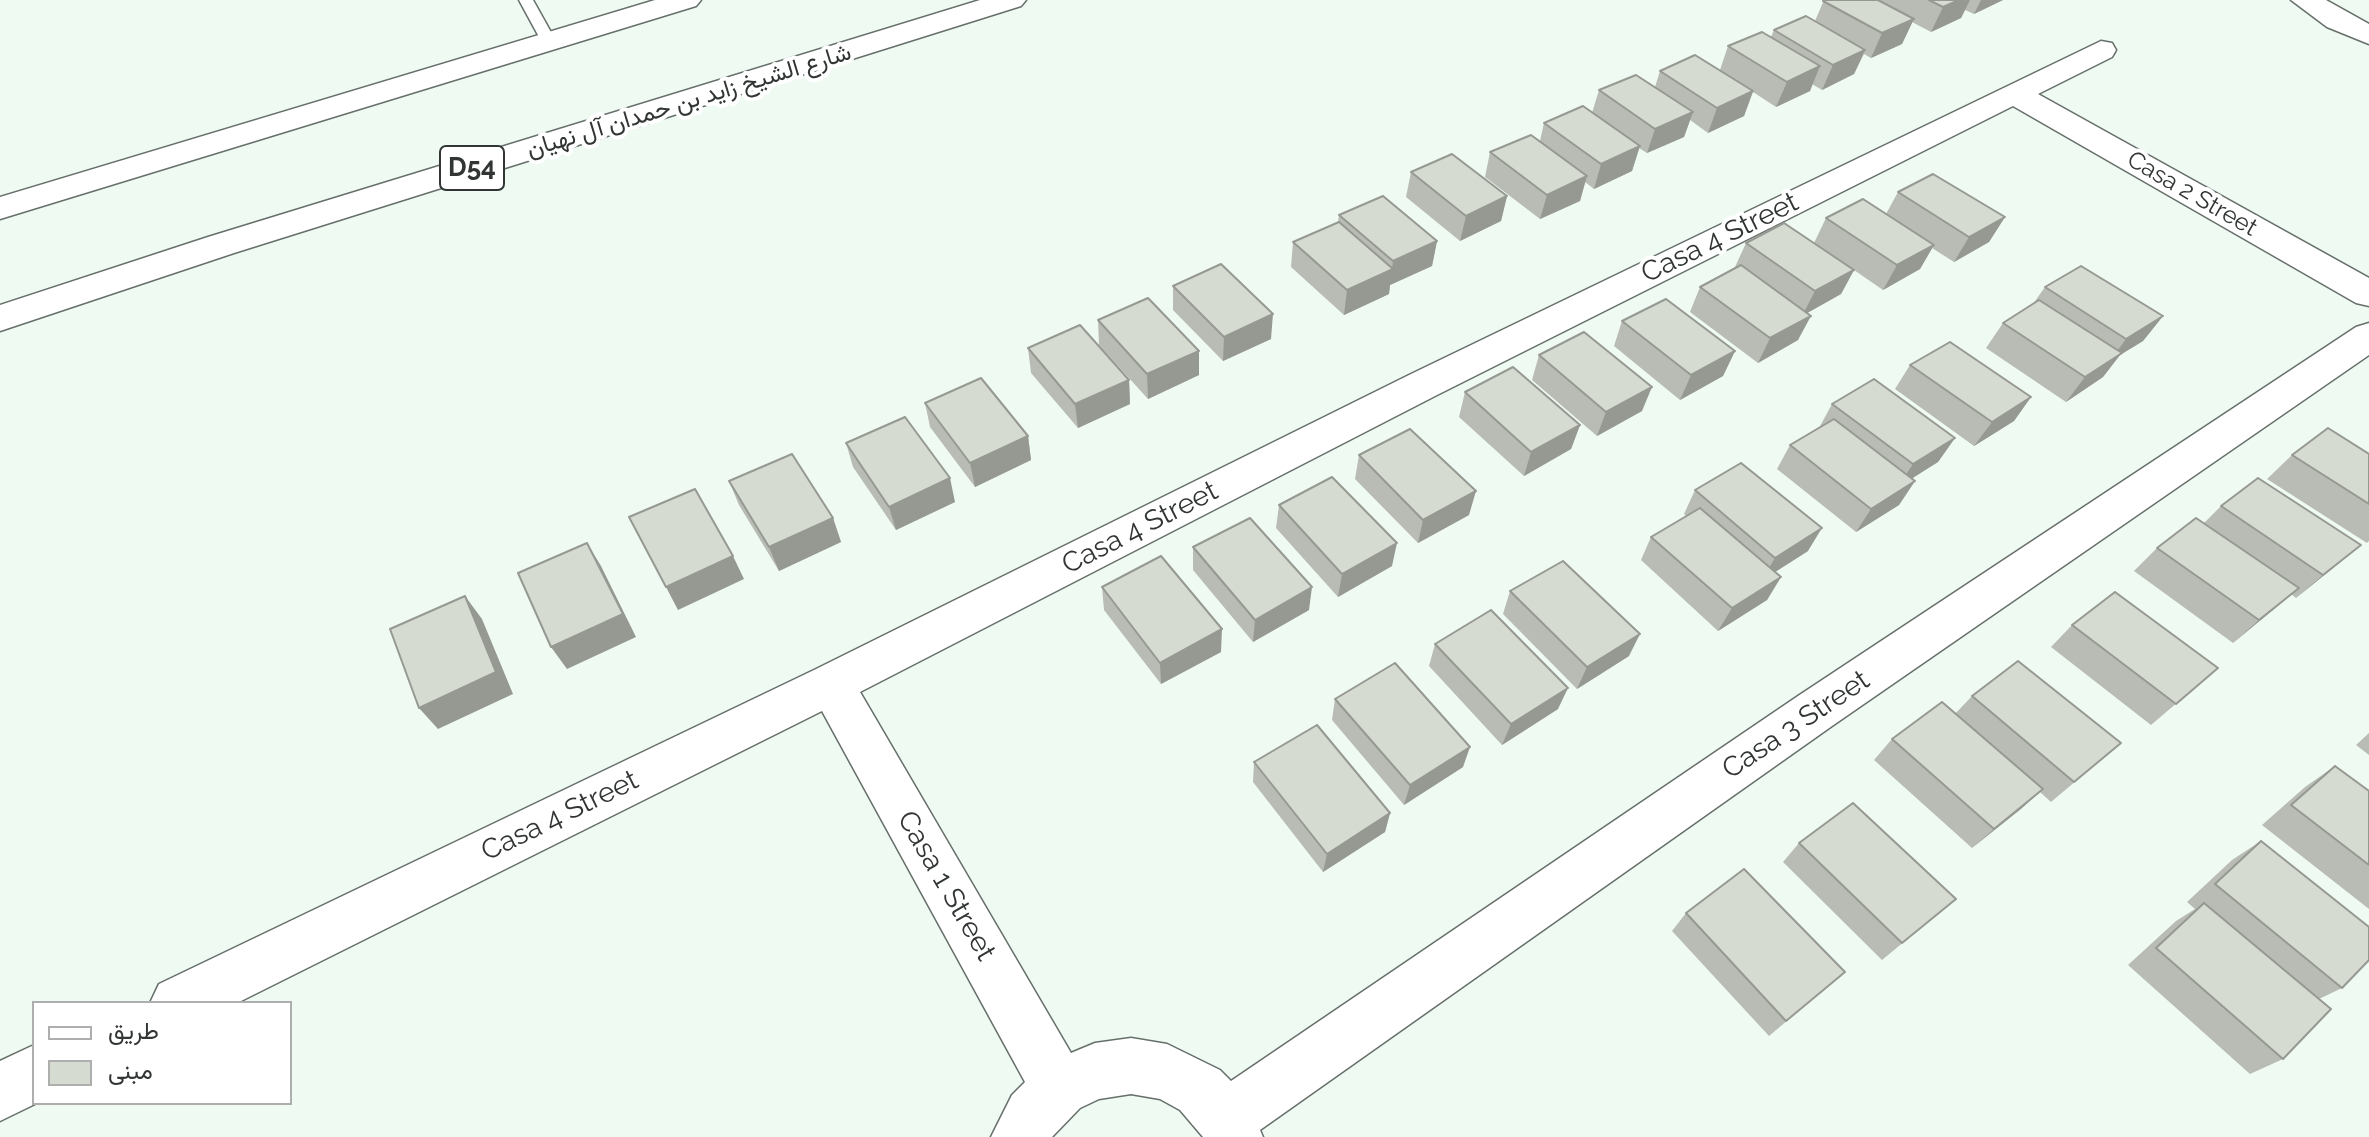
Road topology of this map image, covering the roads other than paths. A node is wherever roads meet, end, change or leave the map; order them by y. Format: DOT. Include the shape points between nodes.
graph roads {
  1 [pos="526,0"];
  2 [pos="686,0"];
  3 [pos="1011,0"];
  4 [pos="2283,0"];
  5 [pos="2306,0"];
  6 [pos="2338,21"];
  7 [pos="2369,35"];
  8 [pos="549,43"];
  9 [pos="2101,50"];
  10 [pos="2015,94"];
  11 [pos="0,208"];
  12 [pos="221,245"];
  13 [pos="2369,294"];
  14 [pos="0,318"];
  15 [pos="0,331"];
  16 [pos="2369,336"];
  17 [pos="831,684"];
  18 [pos="182,1001"];
  19 [pos="32,1074"];
  20 [pos="1060,1088"];
  21 [pos="0,1092"];
  22 [pos="1230,1128"];
  23 [pos="1020,1137"];
  1 -- 8 [label="lane"];
  2 -- 8 [label="street"];
  3 -- 12 [label="street, شارع الشيخ زايد بن حمدان آل نهيان / D54"];
  4 -- 6 [label="street"];
  5 -- 6 [label="street"];
  6 -- 7 [label="street"];
  8 -- 11 [label="street"];
  9 -- 10 [label="street, Casa 4 Street"];
  10 -- 13 [label="street, Casa 2 Street"];
  10 -- 17 [label="street, Casa 4 Street"];
  12 -- 14 [label="street, شارع الشيخ زايد بن حمدان آل نهيان / D54"];
  12 -- 15 [label="street"];
  16 -- 22 [label="street, Casa 3 Street" via="1815,711"];
  17 -- 18 [label="street, Casa 4 Street"];
  17 -- 20 [label="street, Casa 1 Street"];
  19 -- 21 [label="street"];
  20 -- 22 [label="street" via="1095,1071 1131,1066 1167,1072 1200,1090"];
  20 -- 23 [label="street" via="1032,1115"];
}
